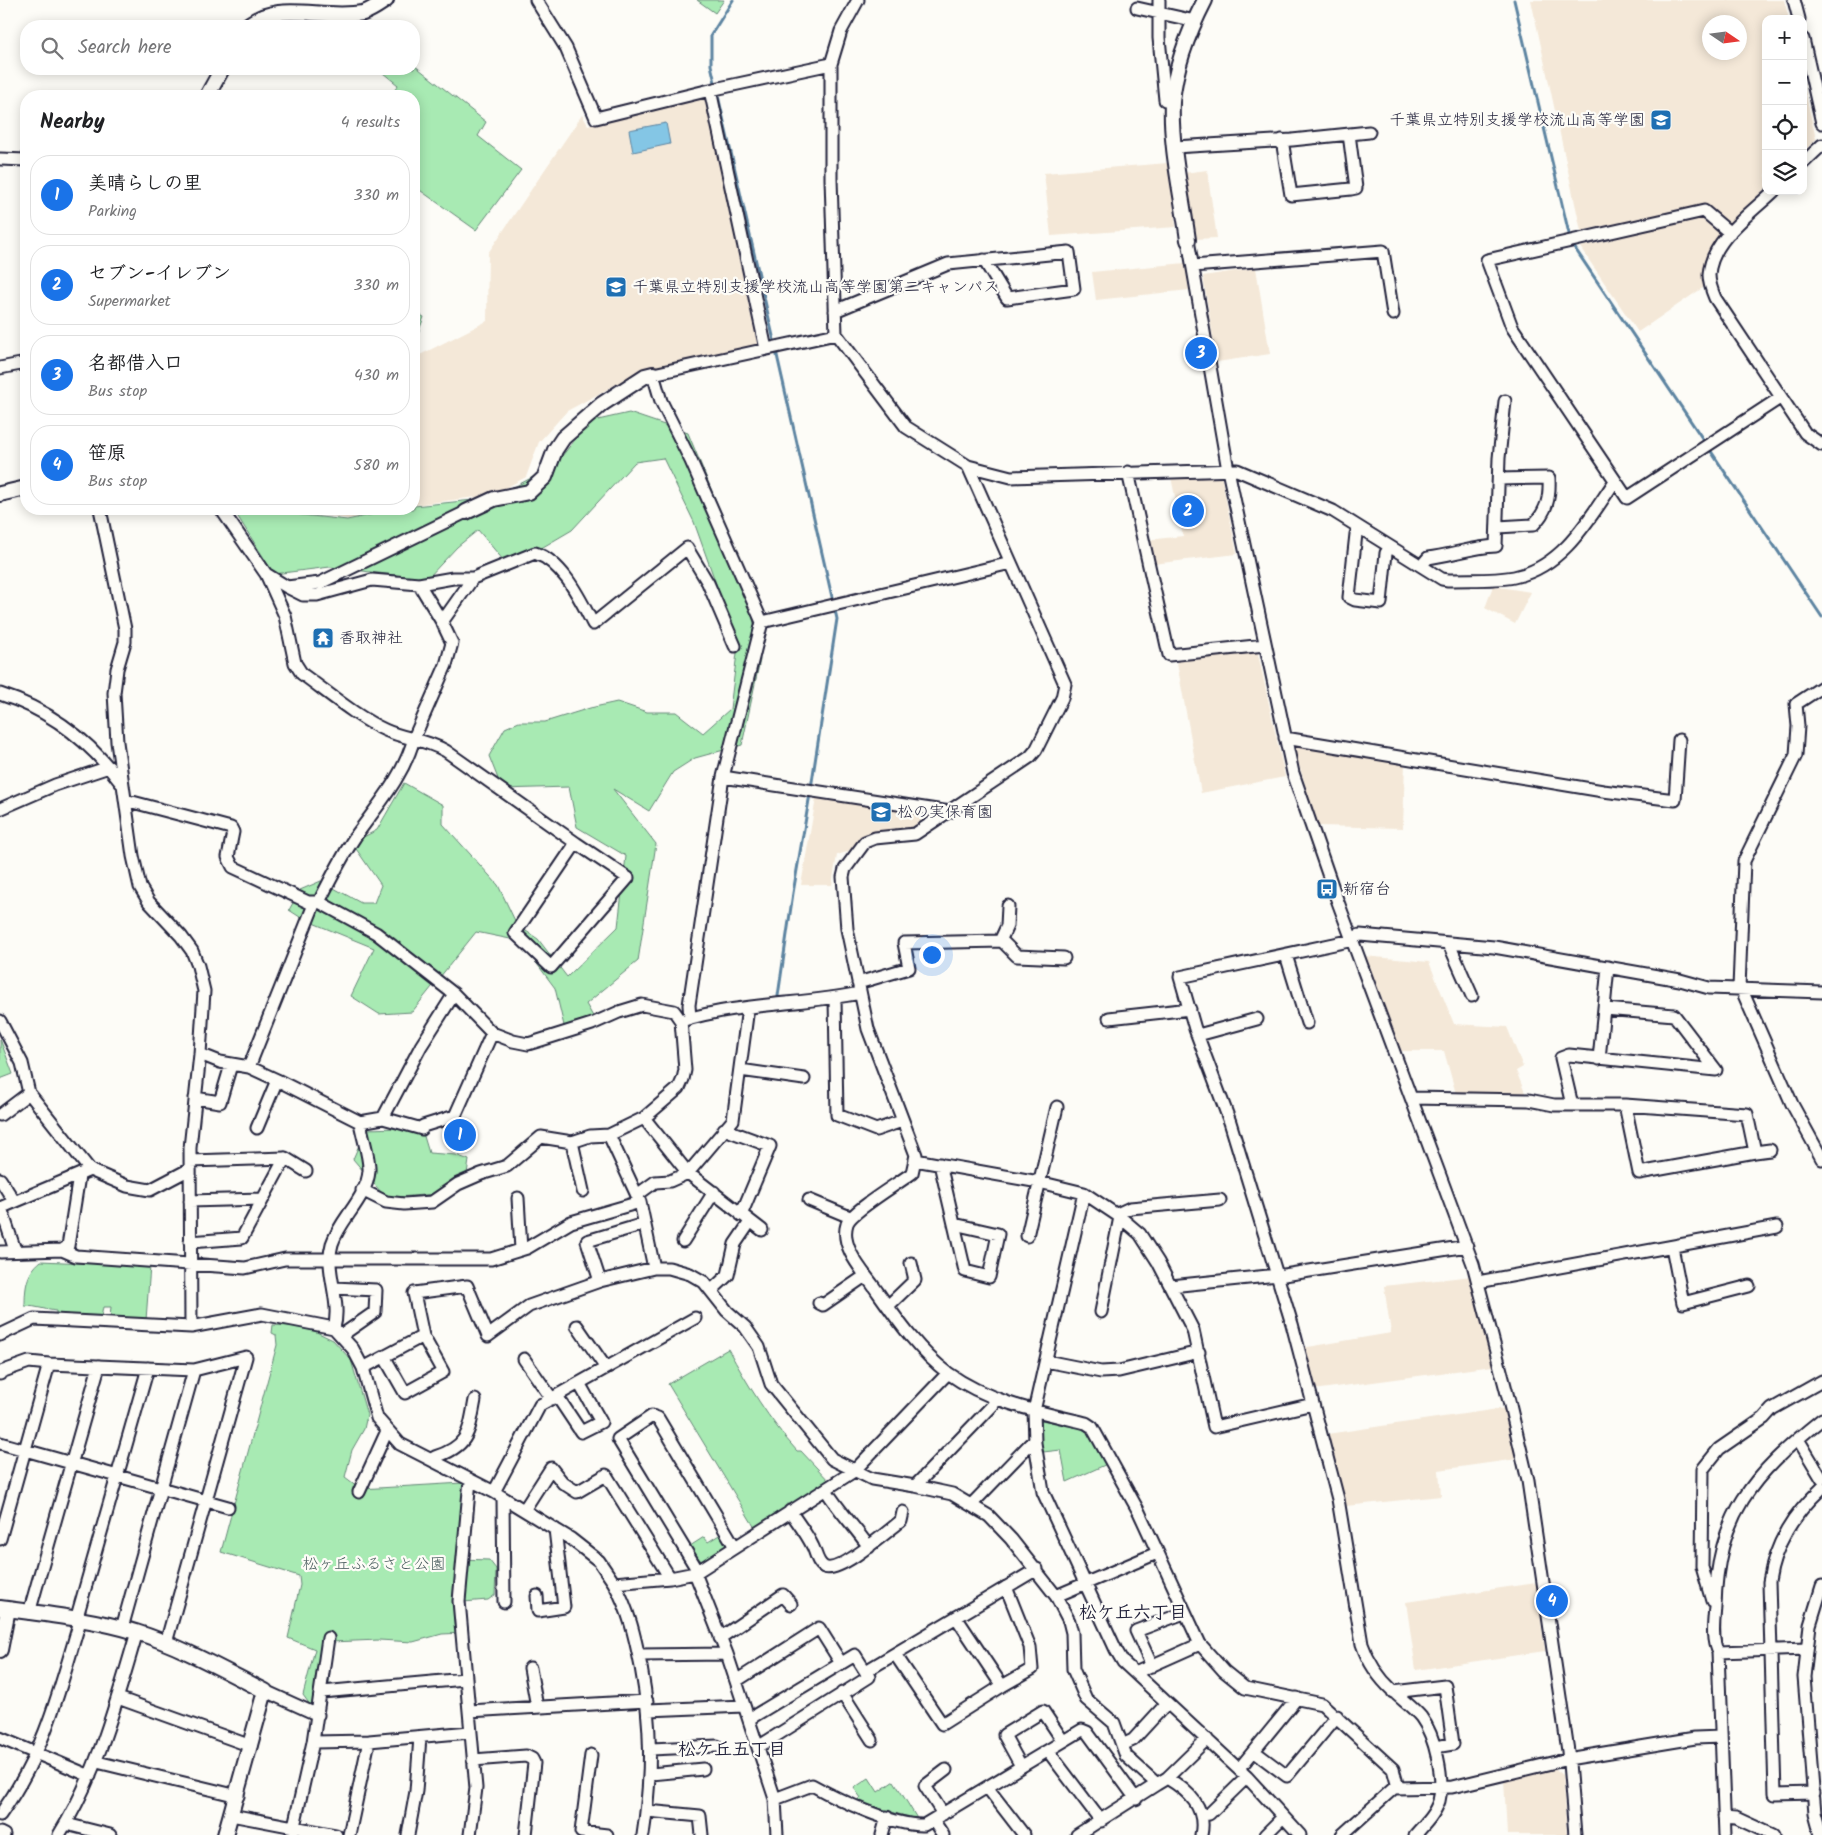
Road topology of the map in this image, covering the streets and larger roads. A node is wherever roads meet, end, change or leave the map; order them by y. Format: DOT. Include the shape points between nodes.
graph roads {
  1 [pos="386,0"];
  2 [pos="536,0"];
  3 [pos="858,0"];
  4 [pos="1160,0"];
  5 [pos="1205,0"];
  6 [pos="1794,0"];
  7 [pos="1137,8"];
  8 [pos="1160,13"];
  9 [pos="1798,15"];
  10 [pos="251,20"];
  11 [pos="1195,21"];
  12 [pos="1807,57"];
  13 [pos="831,64"];
  14 [pos="219,75"];
  15 [pos="717,89"];
  16 [pos="210,90"];
  17 [pos="1165,100"];
  18 [pos="1822,123"];
  19 [pos="1369,132"];
  20 [pos="1349,134"];
  21 [pos="1282,140"];
  22 [pos="1822,145"];
  23 [pos="1175,146"];
  24 [pos="0,159"];
  25 [pos="1807,159"];
  26 [pos="20,160"];
  27 [pos="1770,195"];
  28 [pos="1730,233"];
  29 [pos="1188,240"];
  30 [pos="984,260"];
  31 [pos="1193,266"];
  32 [pos="835,311"];
  33 [pos="1394,314"];
  34 [pos="836,334"];
  35 [pos="773,348"];
  36 [pos="20,364"];
  37 [pos="0,368"];
  38 [pos="653,374"];
  39 [pos="1780,398"];
  40 [pos="1505,401"];
  41 [pos="1822,445"];
  42 [pos="968,466"];
  43 [pos="1228,470"];
  44 [pos="1128,472"];
  45 [pos="1498,479"];
  46 [pos="1615,481"];
  47 [pos="20,489"];
  48 [pos="0,494"];
  49 [pos="466,512"];
  50 [pos="101,515"];
  51 [pos="225,515"];
  52 [pos="1498,527"];
  53 [pos="1359,528"];
  54 [pos="1390,547"];
  55 [pos="1011,563"];
  56 [pos="1422,565"];
  57 [pos="266,574"];
  58 [pos="473,578"];
  59 [pos="419,584"];
  60 [pos="287,587"];
  61 [pos="442,622"];
  62 [pos="762,622"];
  63 [pos="1265,645"];
  64 [pos="735,646"];
  65 [pos="1822,687"];
  66 [pos="0,694"];
  67 [pos="414,738"];
  68 [pos="1285,738"];
  69 [pos="1679,740"];
  70 [pos="109,767"];
  71 [pos="724,777"];
  72 [pos="122,784"];
  73 [pos="125,800"];
  74 [pos="0,808"];
  75 [pos="950,812"];
  76 [pos="576,843"];
  77 [pos="317,902"];
  78 [pos="1008,906"];
  79 [pos="1353,939"];
  80 [pos="1000,941"];
  81 [pos="1449,944"];
  82 [pos="1286,955"];
  83 [pos="1064,958"];
  84 [pos="1608,967"];
  85 [pos="859,988"];
  86 [pos="1740,988"];
  87 [pos="1822,992"];
  88 [pos="454,994"];
  89 [pos="1472,996"];
  90 [pos="835,998"];
  91 [pos="748,1008"];
  92 [pos="1605,1009"];
  93 [pos="1190,1010"];
  94 [pos="1109,1018"];
  95 [pos="685,1019"];
  96 [pos="1257,1019"];
  97 [pos="0,1022"];
  98 [pos="1307,1023"];
  99 [pos="492,1033"];
  100 [pos="1198,1036"];
  101 [pos="200,1054"];
  102 [pos="1599,1059"];
  103 [pos="231,1065"];
  104 [pos="249,1067"];
  105 [pos="740,1070"];
  106 [pos="804,1079"];
  107 [pos="277,1080"];
  108 [pos="29,1093"];
  109 [pos="195,1098"];
  110 [pos="1411,1098"];
  111 [pos="1572,1105"];
  112 [pos="1625,1105"];
  113 [pos="1057,1107"];
  114 [pos="0,1115"];
  115 [pos="383,1118"];
  116 [pos="644,1118"];
  117 [pos="902,1121"];
  118 [pos="360,1122"];
  119 [pos="257,1128"];
  120 [pos="724,1129"];
  121 [pos="609,1135"];
  122 [pos="572,1142"];
  123 [pos="1770,1150"];
  124 [pos="1755,1152"];
  125 [pos="285,1158"];
  126 [pos="1822,1159"];
  127 [pos="915,1160"];
  128 [pos="940,1164"];
  129 [pos="190,1165"];
  130 [pos="90,1170"];
  131 [pos="306,1171"];
  132 [pos="688,1173"];
  133 [pos="79,1176"];
  134 [pos="0,1179"];
  135 [pos="1039,1182"];
  136 [pos="362,1190"];
  137 [pos="583,1191"];
  138 [pos="714,1192"];
  139 [pos="1084,1193"];
  140 [pos="518,1198"];
  141 [pos="263,1199"];
  142 [pos="638,1199"];
  143 [pos="809,1200"];
  144 [pos="1220,1200"];
  145 [pos="14,1201"];
  146 [pos="190,1201"];
  147 [pos="0,1208"];
  148 [pos="1119,1215"];
  149 [pos="850,1217"];
  150 [pos="746,1219"];
  151 [pos="644,1224"];
  152 [pos="954,1224"];
  153 [pos="1777,1227"];
  154 [pos="762,1230"];
  155 [pos="1027,1236"];
  156 [pos="683,1241"];
  157 [pos="190,1242"];
  158 [pos="1467,1246"];
  159 [pos="1672,1247"];
  160 [pos="15,1250"];
  161 [pos="62,1250"];
  162 [pos="521,1250"];
  163 [pos="0,1252"];
  164 [pos="330,1260"];
  165 [pos="911,1263"];
  166 [pos="190,1265"];
  167 [pos="654,1268"];
  168 [pos="1278,1275"];
  169 [pos="865,1276"];
  170 [pos="600,1281"];
  171 [pos="1478,1282"];
  172 [pos="1171,1286"];
  173 [pos="1749,1286"];
  174 [pos="334,1288"];
  175 [pos="712,1290"];
  176 [pos="819,1303"];
  177 [pos="888,1306"];
  178 [pos="1101,1312"];
  179 [pos="695,1318"];
  180 [pos="577,1326"];
  181 [pos="191,1327"];
  182 [pos="338,1331"];
  183 [pos="0,1335"];
  184 [pos="423,1336"];
  185 [pos="1199,1352"];
  186 [pos="385,1358"];
  187 [pos="524,1359"];
  188 [pos="1046,1361"];
  189 [pos="49,1364"];
  190 [pos="99,1366"];
  191 [pos="148,1368"];
  192 [pos="364,1368"];
  193 [pos="606,1368"];
  194 [pos="194,1370"];
  195 [pos="948,1373"];
  196 [pos="0,1374"];
  197 [pos="1822,1381"];
  198 [pos="579,1384"];
  199 [pos="554,1397"];
  200 [pos="996,1398"];
  201 [pos="475,1400"];
  202 [pos="1313,1404"];
  203 [pos="1034,1411"];
  204 [pos="1822,1418"];
  205 [pos="387,1431"];
  206 [pos="1798,1439"];
  207 [pos="1035,1443"];
  208 [pos="0,1444"];
  209 [pos="25,1450"];
  210 [pos="433,1461"];
  211 [pos="72,1464"];
  212 [pos="854,1471"];
  213 [pos="118,1477"];
  214 [pos="1822,1479"];
  215 [pos="470,1480"];
  216 [pos="915,1486"];
  217 [pos="1822,1488"];
  218 [pos="161,1489"];
  219 [pos="826,1490"];
  220 [pos="359,1492"];
  221 [pos="499,1495"];
  222 [pos="206,1501"];
  223 [pos="972,1504"];
  224 [pos="228,1507"];
  225 [pos="524,1510"];
  226 [pos="790,1511"];
  227 [pos="903,1512"];
  228 [pos="555,1529"];
  229 [pos="0,1539"];
  230 [pos="735,1547"];
  231 [pos="869,1547"];
  232 [pos="1157,1553"];
  233 [pos="1037,1569"];
  234 [pos="697,1572"];
  235 [pos="670,1578"];
  236 [pos="614,1583"];
  237 [pos="1084,1584"];
  238 [pos="1822,1586"];
  239 [pos="1006,1587"];
  240 [pos="536,1596"];
  241 [pos="1056,1596"];
  242 [pos="504,1602"];
  243 [pos="791,1604"];
  244 [pos="4,1609"];
  245 [pos="1715,1610"];
  246 [pos="29,1613"];
  247 [pos="1184,1613"];
  248 [pos="956,1617"];
  249 [pos="78,1620"];
  250 [pos="122,1628"];
  251 [pos="137,1632"];
  252 [pos="328,1638"];
  253 [pos="720,1638"];
  254 [pos="166,1643"];
  255 [pos="1200,1644"];
  256 [pos="1806,1649"];
  257 [pos="0,1650"];
  258 [pos="1770,1651"];
  259 [pos="1718,1652"];
  260 [pos="727,1654"];
  261 [pos="895,1654"];
  262 [pos="639,1655"];
  263 [pos="841,1663"];
  264 [pos="1152,1666"];
  265 [pos="530,1668"];
  266 [pos="866,1671"];
  267 [pos="1135,1673"];
  268 [pos="465,1679"];
  269 [pos="736,1681"];
  270 [pos="1002,1686"];
  271 [pos="265,1691"];
  272 [pos="322,1692"];
  273 [pos="1393,1692"];
  274 [pos="842,1693"];
  275 [pos="118,1698"];
  276 [pos="1297,1698"];
  277 [pos="1167,1703"];
  278 [pos="648,1705"];
  279 [pos="744,1706"];
  280 [pos="537,1707"];
  281 [pos="469,1711"];
  282 [pos="318,1716"];
  283 [pos="1337,1716"];
  284 [pos="749,1719"];
  285 [pos="470,1732"];
  286 [pos="420,1737"];
  287 [pos="1721,1737"];
  288 [pos="0,1738"];
  289 [pos="1207,1739"];
  290 [pos="872,1740"];
  291 [pos="369,1741"];
  292 [pos="1063,1741"];
  293 [pos="313,1742"];
  294 [pos="1122,1745"];
  295 [pos="251,1746"];
  296 [pos="717,1746"];
  297 [pos="1434,1746"];
  298 [pos="758,1747"];
  299 [pos="651,1750"];
  300 [pos="1048,1751"];
  301 [pos="1255,1752"];
  302 [pos="37,1754"];
  303 [pos="591,1756"];
  304 [pos="1568,1759"];
  305 [pos="473,1760"];
  306 [pos="97,1762"];
  307 [pos="1022,1766"];
  308 [pos="703,1769"];
  309 [pos="946,1770"];
  310 [pos="1243,1773"];
  311 [pos="651,1774"];
  312 [pos="90,1776"];
  313 [pos="1162,1781"];
  314 [pos="987,1787"];
  315 [pos="1398,1787"];
  316 [pos="1440,1788"];
  317 [pos="1814,1793"];
  318 [pos="238,1796"];
  319 [pos="775,1799"];
  320 [pos="1136,1799"];
  321 [pos="646,1811"];
  322 [pos="0,1815"];
  323 [pos="231,1815"];
  324 [pos="1202,1816"];
  325 [pos="886,1817"];
  326 [pos="938,1817"];
  327 [pos="1282,1817"];
  328 [pos="1724,1817"];
  329 [pos="1100,1821"];
  330 [pos="66,1824"];
  331 [pos="1820,1827"];
  332 [pos="292,1832"];
  333 [pos="0,1833"];
  334 [pos="4,1835"];
  335 [pos="59,1835"];
  336 [pos="110,1835"];
  337 [pos="225,1835"];
  338 [pos="336,1835"];
  339 [pos="349,1835"];
  340 [pos="408,1835"];
  341 [pos="470,1835"];
  342 [pos="526,1835"];
  343 [pos="607,1835"];
  344 [pos="643,1835"];
  345 [pos="702,1835"];
  346 [pos="777,1835"];
  347 [pos="882,1835"];
  348 [pos="943,1835"];
  349 [pos="1024,1835"];
  350 [pos="1077,1835"];
  351 [pos="1201,1835"];
  352 [pos="1265,1835"];
  353 [pos="1300,1835"];
  354 [pos="1342,1835"];
  355 [pos="1415,1835"];
  356 [pos="1575,1835"];
  357 [pos="1725,1835"];
  358 [pos="1773,1835"];
  1 -- 10 [label="street" via="363,13 276,1 261,7"];
  2 -- 15 [label="street" via="566,48 596,118"];
  3 -- 13 [label="street" via="841,31"];
  4 -- 8 [label="street"];
  5 -- 11 [label="street"];
  6 -- 9 [label="street"];
  7 -- 8 [label="street"];
  8 -- 11 [label="street"];
  8 -- 17 [label="street"];
  11 -- 23 [label="street" via="1178,69 1172,101"];
  12 -- 18 [label="street"];
  13 -- 15 [label="street"];
  13 -- 32 [label="street"];
  14 -- 16 [label="street"];
  15 -- 35 [label="street"];
  19 -- 20 [label="street"];
  20 -- 21 [label="street"];
  20 -- 21 [label="street" via="1356,188 1351,190 1291,195"];
  21 -- 23 [label="street"];
  22 -- 25 [label="street"];
  23 -- 29 [label="street"];
  24 -- 26 [label="street"];
  27 -- 28 [label="street"];
  28 -- 39 [label="street" via="1712,264 1711,288"];
  28 -- 46 [label="street" via="1704,211 1487,260 1512,327"];
  29 -- 31 [label="street"];
  30 -- 30 [label="street" via="1069,252 1074,289 1007,298"];
  30 -- 32 [label="street" via="948,264"];
  31 -- 33 [label="street" via="1383,251"];
  31 -- 43 [label="street"];
  32 -- 34 [label="street"];
  34 -- 35 [label="street"];
  34 -- 42 [label="street" via="906,427"];
  35 -- 38 [label="street"];
  36 -- 37 [label="street"];
  38 -- 49 [label="street" via="602,404 569,432 555,450 546,477 529,492 494,499"];
  38 -- 62 [label="street" via="662,401"];
  39 -- 41 [label="street" via="1805,433"];
  39 -- 46 [label="street" via="1626,498"];
  40 -- 45 [label="street"];
  42 -- 44 [label="street" via="1011,477"];
  42 -- 55 [label="street"];
  43 -- 44 [label="street"];
  43 -- 53 [label="street" via="1237,470 1308,499"];
  43 -- 63 [label="street"];
  44 -- 63 [label="street" via="1170,655"];
  45 -- 52 [label="street"];
  45 -- 52 [label="street" via="1549,478 1550,496 1543,516 1533,525"];
  46 -- 56 [label="street" via="1573,540 1533,571 1500,579 1448,580"];
  47 -- 48 [label="street"];
  49 -- 60 [label="street" via="320,584"];
  50 -- 72 [label="street" via="125,629 114,693"];
  51 -- 57 [label="street"];
  52 -- 56 [label="street" via="1496,546 1474,547 1428,558"];
  53 -- 54 [label="street"];
  53 -- 54 [label="street" via="1349,597 1381,603 1386,553"];
  54 -- 56 [label="street"];
  55 -- 62 [label="street"];
  55 -- 75 [label="street" via="1064,678 1062,698 1030,757"];
  57 -- 60 [label="street"];
  57 -- 67 [label="street" via="285,616 295,663 302,674 383,729 408,739"];
  58 -- 59 [label="street"];
  58 -- 61 [label="street"];
  58 -- 64 [label="street" via="530,553 542,555 566,580 593,624 687,548 711,590"];
  59 -- 60 [label="street" via="372,580 317,595 303,595"];
  59 -- 61 [label="street"];
  61 -- 67 [label="street" via="452,643 446,665"];
  62 -- 71 [label="street"];
  63 -- 68 [label="street"];
  65 -- 86 [label="street" via="1796,704 1796,755 1744,861"];
  66 -- 70 [label="street" via="25,702 54,718"];
  67 -- 76 [label="street" via="446,751"];
  67 -- 77 [label="street" via="394,782 354,839"];
  68 -- 69 [label="street" via="1675,800"];
  68 -- 79 [label="street" via="1307,819"];
  70 -- 72 [label="street"];
  70 -- 74 [label="street"];
  71 -- 75 [label="street"];
  71 -- 95 [label="street"];
  72 -- 73 [label="street"];
  73 -- 77 [label="street" via="232,828 228,858 233,867 308,902"];
  73 -- 101 [label="street" via="140,886 149,902 181,936 198,966 204,991"];
  75 -- 85 [label="street" via="915,834 874,838 866,842 845,869 847,929"];
  76 -- 76 [label="street" via="515,933 551,967 628,878"];
  77 -- 88 [label="street" via="376,932"];
  77 -- 104 [label="street"];
  78 -- 80 [label="street" via="1007,926"];
  79 -- 81 [label="street" via="1360,935"];
  79 -- 82 [label="street"];
  79 -- 110 [label="street"];
  80 -- 83 [label="street" via="1017,956"];
  80 -- 85 [label="street" via="904,943 909,968"];
  81 -- 84 [label="street" via="1494,947"];
  81 -- 89 [label="street"];
  82 -- 93 [label="street" via="1180,977"];
  82 -- 98 [label="street"];
  84 -- 86 [label="street" via="1709,988"];
  84 -- 92 [label="street"];
  85 -- 90 [label="street"];
  85 -- 117 [label="street" via="873,1047"];
  86 -- 87 [label="street"];
  86 -- 126 [label="street" via="1792,1104"];
  88 -- 99 [label="street"];
  88 -- 115 [label="street" via="421,1046"];
  90 -- 91 [label="street"];
  90 -- 117 [label="street" via="836,1116 876,1130"];
  91 -- 95 [label="street"];
  91 -- 105 [label="street"];
  92 -- 102 [label="street"];
  92 -- 102 [label="street" via="1674,1015 1716,1070"];
  93 -- 94 [label="street"];
  93 -- 100 [label="street"];
  95 -- 99 [label="street" via="674,1011 642,1005 528,1044"];
  95 -- 116 [label="street" via="683,1079 679,1088"];
  96 -- 100 [label="street"];
  97 -- 108 [label="street" via="22,1063"];
  99 -- 115 [label="street" via="455,1116 423,1126 422,1130"];
  100 -- 168 [label="street" via="1230,1122"];
  101 -- 103 [label="street"];
  101 -- 109 [label="street"];
  102 -- 111 [label="street" via="1569,1055 1561,1058"];
  103 -- 104 [label="street"];
  103 -- 109 [label="street" via="220,1102"];
  104 -- 107 [label="street"];
  105 -- 106 [label="street"];
  105 -- 120 [label="street" via="733,1120"];
  107 -- 118 [label="street"];
  107 -- 119 [label="street"];
  108 -- 114 [label="street"];
  108 -- 130 [label="street"];
  109 -- 129 [label="street"];
  110 -- 111 [label="street" via="1529,1100"];
  110 -- 158 [label="street"];
  111 -- 112 [label="street"];
  112 -- 124 [label="street" via="1747,1114"];
  112 -- 124 [label="street" via="1639,1173"];
  113 -- 135 [label="street"];
  115 -- 118 [label="street"];
  116 -- 121 [label="street"];
  116 -- 132 [label="street"];
  117 -- 127 [label="street" via="915,1150"];
  118 -- 136 [label="street" via="369,1171"];
  120 -- 132 [label="street"];
  120 -- 150 [label="street" via="770,1146"];
  121 -- 122 [label="street" via="590,1136"];
  121 -- 142 [label="street"];
  122 -- 136 [label="street" via="541,1137 507,1166 458,1184 432,1202 386,1202"];
  122 -- 137 [label="street"];
  123 -- 124 [label="street"];
  125 -- 129 [label="street"];
  125 -- 131 [label="street"];
  125 -- 141 [label="street"];
  127 -- 128 [label="street"];
  127 -- 149 [label="street" via="912,1172"];
  128 -- 135 [label="street"];
  128 -- 152 [label="street"];
  129 -- 130 [label="street" via="150,1190 127,1186"];
  129 -- 146 [label="street"];
  130 -- 133 [label="street"];
  132 -- 138 [label="street"];
  132 -- 142 [label="street" via="670,1181 655,1182"];
  133 -- 145 [label="street"];
  133 -- 161 [label="street" via="68,1246"];
  134 -- 145 [label="street"];
  135 -- 139 [label="street"];
  135 -- 155 [label="street"];
  136 -- 164 [label="street" via="332,1244"];
  138 -- 150 [label="street"];
  138 -- 156 [label="street"];
  139 -- 148 [label="street"];
  139 -- 188 [label="street"];
  140 -- 162 [label="street"];
  141 -- 146 [label="street"];
  141 -- 157 [label="street" via="242,1238"];
  142 -- 151 [label="street"];
  142 -- 162 [label="street" via="571,1222"];
  143 -- 149 [label="street"];
  144 -- 148 [label="street" via="1130,1208"];
  145 -- 147 [label="street"];
  146 -- 157 [label="street"];
  147 -- 160 [label="street"];
  148 -- 172 [label="street" via="1140,1234"];
  148 -- 178 [label="street"];
  149 -- 169 [label="street" via="845,1232 846,1244"];
  150 -- 154 [label="street"];
  150 -- 175 [label="street" via="735,1244 728,1274"];
  151 -- 167 [label="street"];
  151 -- 170 [label="street" via="587,1241"];
  152 -- 152 [label="street" via="965,1271 988,1277 998,1234"];
  153 -- 159 [label="street"];
  157 -- 166 [label="street"];
  158 -- 168 [label="street"];
  158 -- 171 [label="street"];
  159 -- 171 [label="street"];
  159 -- 173 [label="street" via="1683,1303"];
  160 -- 161 [label="street"];
  160 -- 163 [label="street"];
  161 -- 166 [label="street" via="76,1256 148,1259"];
  162 -- 164 [label="street" via="491,1259"];
  164 -- 166 [label="street" via="285,1259 245,1268"];
  164 -- 174 [label="street"];
  165 -- 177 [label="street" via="915,1280"];
  166 -- 181 [label="street"];
  167 -- 170 [label="street"];
  167 -- 175 [label="street" via="690,1274"];
  168 -- 172 [label="street"];
  168 -- 202 [label="street"];
  169 -- 176 [label="street"];
  169 -- 177 [label="street"];
  170 -- 184 [label="street" via="529,1306 488,1336 467,1286 414,1293"];
  171 -- 304 [label="street" via="1528,1482"];
  172 -- 185 [label="street" via="1193,1330"];
  174 -- 182 [label="street"];
  174 -- 182 [label="street" via="376,1290 375,1312"];
  175 -- 212 [label="street" via="758,1347 766,1374 777,1392 832,1459"];
  177 -- 195 [label="street" via="909,1335"];
  179 -- 193 [label="street"];
  180 -- 193 [label="street"];
  181 -- 182 [label="street" via="262,1314"];
  181 -- 183 [label="street" via="34,1319"];
  182 -- 192 [label="street"];
  184 -- 186 [label="street"];
  184 -- 186 [label="street" via="443,1372 405,1393"];
  185 -- 188 [label="street" via="1101,1372"];
  185 -- 202 [label="street" via="1214,1427"];
  186 -- 192 [label="street"];
  187 -- 199 [label="street"];
  188 -- 203 [label="street"];
  189 -- 190 [label="street"];
  189 -- 196 [label="street" via="29,1362"];
  189 -- 209 [label="street"];
  190 -- 191 [label="street"];
  190 -- 211 [label="street"];
  191 -- 194 [label="street"];
  191 -- 213 [label="street"];
  192 -- 205 [label="street" via="377,1418"];
  193 -- 198 [label="street"];
  194 -- 218 [label="street"];
  194 -- 222 [label="street" via="246,1357"];
  195 -- 200 [label="street"];
  195 -- 212 [label="street"];
  197 -- 245 [label="street" via="1772,1409 1719,1449 1703,1469 1702,1567"];
  198 -- 199 [label="street"];
  198 -- 199 [label="street" via="601,1422 581,1432"];
  199 -- 221 [label="street" via="540,1406"];
  200 -- 203 [label="street"];
  200 -- 216 [label="street" via="993,1405"];
  201 -- 210 [label="street" via="467,1436 460,1446 435,1457"];
  202 -- 273 [label="street" via="1338,1499 1359,1636 1370,1663"];
  203 -- 207 [label="street"];
  203 -- 232 [label="street" via="1086,1423 1092,1428"];
  204 -- 206 [label="street"];
  205 -- 210 [label="street" via="400,1444"];
  205 -- 220 [label="street"];
  206 -- 214 [label="street"];
  206 -- 245 [label="street" via="1749,1489 1733,1515 1717,1567"];
  207 -- 223 [label="street" via="1030,1444"];
  207 -- 237 [label="street" via="1043,1492"];
  208 -- 209 [label="street"];
  209 -- 211 [label="street"];
  209 -- 229 [label="street"];
  210 -- 215 [label="street"];
  211 -- 213 [label="street"];
  211 -- 246 [label="street"];
  212 -- 216 [label="street" via="872,1479"];
  212 -- 219 [label="street"];
  213 -- 218 [label="street"];
  213 -- 249 [label="street"];
  215 -- 221 [label="street"];
  215 -- 268 [label="street" via="459,1601"];
  216 -- 223 [label="street" via="952,1494"];
  217 -- 258 [label="street" via="1787,1528 1773,1560 1768,1582"];
  218 -- 222 [label="street"];
  218 -- 250 [label="street"];
  219 -- 226 [label="street"];
  219 -- 231 [label="street"];
  221 -- 225 [label="street"];
  221 -- 242 [label="street"];
  222 -- 224 [label="street"];
  222 -- 254 [label="street"];
  223 -- 233 [label="street" via="989,1516"];
  225 -- 228 [label="street"];
  225 -- 235 [label="street" via="551,1468 563,1483 577,1492 606,1475"];
  226 -- 230 [label="street"];
  226 -- 231 [label="street" via="823,1566 840,1565"];
  227 -- 231 [label="street" via="901,1521"];
  228 -- 236 [label="street" via="587,1550"];
  228 -- 240 [label="street" via="564,1607 538,1611"];
  230 -- 234 [label="street"];
  230 -- 234 [label="street" via="658,1418 652,1416 618,1438"];
  232 -- 237 [label="street"];
  232 -- 247 [label="street"];
  233 -- 239 [label="street"];
  233 -- 241 [label="street"];
  234 -- 235 [label="street"];
  234 -- 253 [label="street"];
  235 -- 236 [label="street"];
  236 -- 262 [label="street" via="625,1603"];
  237 -- 241 [label="street"];
  237 -- 267 [label="street" via="1116,1650"];
  238 -- 256 [label="street"];
  239 -- 248 [label="street"];
  239 -- 270 [label="street" via="1030,1647 1032,1669"];
  241 -- 294 [label="street" via="1072,1633 1073,1669 1078,1684 1086,1699 1114,1722"];
  243 -- 253 [label="street" via="783,1595"];
  244 -- 246 [label="street"];
  244 -- 257 [label="street"];
  245 -- 259 [label="street"];
  246 -- 249 [label="street"];
  247 -- 255 [label="street"];
  247 -- 264 [label="street" via="1136,1631"];
  248 -- 261 [label="street"];
  248 -- 270 [label="street"];
  249 -- 250 [label="street"];
  249 -- 302 [label="street" via="59,1693"];
  250 -- 251 [label="street"];
  251 -- 254 [label="street"];
  251 -- 275 [label="street"];
  252 -- 272 [label="street"];
  253 -- 260 [label="street"];
  254 -- 271 [label="street"];
  255 -- 264 [label="street"];
  255 -- 276 [label="street" via="1224,1671 1245,1688"];
  256 -- 258 [label="street"];
  256 -- 317 [label="street" via="1804,1677"];
  258 -- 259 [label="street"];
  258 -- 317 [label="street" via="1775,1794"];
  259 -- 287 [label="street"];
  260 -- 262 [label="street"];
  260 -- 269 [label="street"];
  261 -- 266 [label="street"];
  261 -- 270 [label="street" via="942,1724"];
  262 -- 278 [label="street"];
  263 -- 266 [label="street" via="855,1655"];
  263 -- 269 [label="street" via="819,1628"];
  263 -- 284 [label="street"];
  264 -- 267 [label="street"];
  265 -- 280 [label="street"];
  266 -- 274 [label="street" via="869,1676"];
  267 -- 277 [label="street"];
  268 -- 272 [label="street"];
  268 -- 281 [label="street"];
  269 -- 279 [label="street"];
  271 -- 282 [label="street"];
  271 -- 295 [label="street"];
  272 -- 282 [label="street"];
  273 -- 297 [label="street" via="1422,1718"];
  273 -- 297 [label="street" via="1446,1686 1453,1744"];
  274 -- 290 [label="street"];
  274 -- 298 [label="street"];
  275 -- 295 [label="street"];
  275 -- 306 [label="street"];
  276 -- 283 [label="street" via="1322,1704"];
  276 -- 301 [label="street"];
  277 -- 289 [label="street"];
  277 -- 294 [label="street" via="1133,1740"];
  278 -- 279 [label="street"];
  278 -- 280 [label="street"];
  278 -- 299 [label="street"];
  279 -- 284 [label="street"];
  280 -- 281 [label="street"];
  281 -- 285 [label="street"];
  282 -- 293 [label="street"];
  283 -- 301 [label="street" via="1288,1776"];
  283 -- 315 [label="street" via="1393,1769"];
  284 -- 298 [label="street"];
  285 -- 286 [label="street"];
  285 -- 305 [label="street"];
  286 -- 291 [label="street"];
  286 -- 340 [label="street" via="416,1791"];
  287 -- 304 [label="street" via="1694,1738"];
  287 -- 328 [label="street"];
  288 -- 302 [label="street"];
  289 -- 310 [label="street"];
  289 -- 313 [label="street"];
  291 -- 293 [label="street"];
  291 -- 339 [label="street"];
  292 -- 300 [label="street"];
  292 -- 307 [label="street" via="1043,1710 1004,1734"];
  292 -- 320 [label="street" via="1082,1730 1087,1732"];
  293 -- 332 [label="street"];
  294 -- 313 [label="street" via="1130,1761"];
  295 -- 318 [label="street"];
  296 -- 299 [label="street"];
  297 -- 316 [label="street"];
  298 -- 319 [label="street"];
  299 -- 311 [label="street"];
  300 -- 307 [label="street"];
  300 -- 329 [label="street"];
  301 -- 310 [label="street"];
  302 -- 312 [label="street"];
  302 -- 322 [label="street"];
  303 -- 343 [label="street" via="581,1832"];
  304 -- 316 [label="street"];
  304 -- 356 [label="street"];
  305 -- 341 [label="street" via="476,1788"];
  305 -- 342 [label="street" via="526,1756 532,1759"];
  306 -- 312 [label="street"];
  306 -- 318 [label="street"];
  307 -- 314 [label="street"];
  308 -- 311 [label="street"];
  309 -- 326 [label="street" via="925,1786"];
  310 -- 324 [label="street" via="1209,1814"];
  310 -- 327 [label="street"];
  311 -- 321 [label="street"];
  312 -- 330 [label="street"];
  313 -- 320 [label="street"];
  313 -- 324 [label="street" via="1188,1792"];
  314 -- 326 [label="street"];
  314 -- 349 [label="street"];
  315 -- 316 [label="street"];
  315 -- 354 [label="street" via="1388,1792"];
  316 -- 355 [label="street" via="1438,1803 1431,1817"];
  317 -- 331 [label="street"];
  318 -- 323 [label="street"];
  319 -- 325 [label="street" via="812,1785"];
  319 -- 346 [label="street"];
  320 -- 329 [label="street"];
  321 -- 344 [label="street"];
  321 -- 345 [label="street" via="700,1816"];
  323 -- 332 [label="street"];
  323 -- 337 [label="street"];
  324 -- 351 [label="street"];
  325 -- 326 [label="street" via="917,1826"];
  325 -- 347 [label="street"];
  326 -- 348 [label="street"];
  327 -- 352 [label="street"];
  327 -- 353 [label="street"];
  328 -- 357 [label="street"];
  328 -- 358 [label="street" via="1736,1818"];
  329 -- 350 [label="street"];
  330 -- 335 [label="street"];
  330 -- 336 [label="street"];
  332 -- 338 [label="street"];
  333 -- 334 [label="street"];
}
